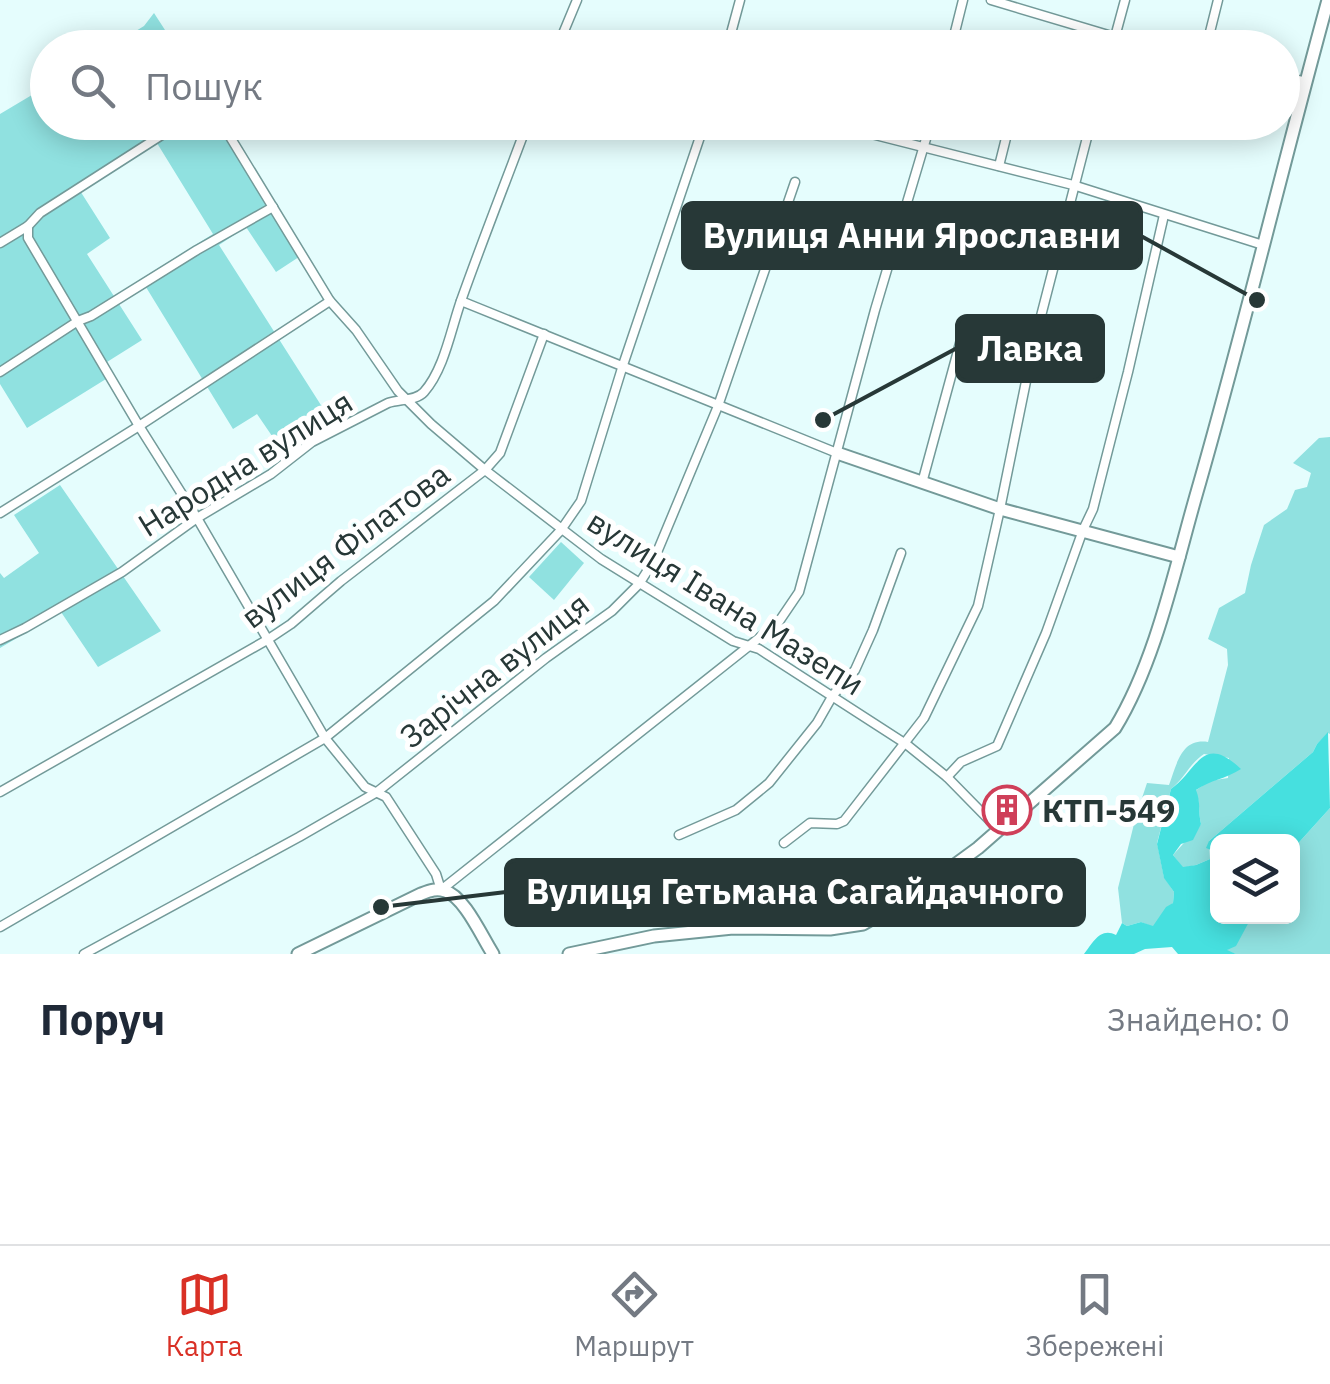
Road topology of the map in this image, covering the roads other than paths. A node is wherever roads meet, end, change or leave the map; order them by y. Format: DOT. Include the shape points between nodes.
graph roads {
  1 [pos="578,0"];
  2 [pos="740,0"];
  3 [pos="963,0"];
  4 [pos="991,0"];
  5 [pos="1125,0"];
  6 [pos="1218,0"];
  7 [pos="1328,0"];
  8 [pos="564,30"];
  9 [pos="731,30"];
  10 [pos="956,30"];
  11 [pos="1092,30"];
  12 [pos="1117,30"];
  13 [pos="1210,30"];
  14 [pos="1300,80"];
  15 [pos="1306,82"];
  16 [pos="1300,105"];
  17 [pos="154,140"];
  18 [pos="231,140"];
  19 [pos="521,140"];
  20 [pos="699,140"];
  21 [pos="897,140"];
  22 [pos="927,140"];
  23 [pos="1006,140"];
  24 [pos="1086,140"];
  25 [pos="1291,140"];
  26 [pos="925,147"];
  27 [pos="999,166"];
  28 [pos="795,182"];
  29 [pos="1073,185"];
  30 [pos="272,208"];
  31 [pos="1164,215"];
  32 [pos="28,226"];
  33 [pos="0,242"];
  34 [pos="1263,245"];
  35 [pos="461,300"];
  36 [pos="330,301"];
  37 [pos="78,321"];
  38 [pos="966,325"];
  39 [pos="544,334"];
  40 [pos="623,365"];
  41 [pos="0,372"];
  42 [pos="405,398"];
  43 [pos="718,406"];
  44 [pos="139,426"];
  45 [pos="837,453"];
  46 [pos="485,470"];
  47 [pos="922,483"];
  48 [pos="1000,509"];
  49 [pos="0,513"];
  50 [pos="197,518"];
  51 [pos="562,530"];
  52 [pos="1083,530"];
  53 [pos="900,553"];
  54 [pos="1178,557"];
  55 [pos="639,584"];
  56 [pos="0,624"];
  57 [pos="4,638"];
  58 [pos="267,640"];
  59 [pos="748,646"];
  60 [pos="832,695"];
  61 [pos="325,738"];
  62 [pos="906,744"];
  63 [pos="947,776"];
  64 [pos="0,792"];
  65 [pos="376,792"];
  66 [pos="999,830"];
  67 [pos="679,835"];
  68 [pos="784,843"];
  69 [pos="441,890"];
  70 [pos="0,927"];
  71 [pos="84,954"];
  72 [pos="298,954"];
  73 [pos="493,954"];
  74 [pos="570,954"];
  1 -- 8 [label="street"];
  2 -- 9 [label="street"];
  3 -- 10 [label="street"];
  4 -- 11 [label="street"];
  5 -- 12 [label="street"];
  6 -- 13 [label="street"];
  7 -- 15 [label="street"];
  14 -- 15 [label="street"];
  15 -- 16 [label="street"];
  17 -- 32 [label="street"];
  18 -- 30 [label="street, вулиця Івана Мазепи"];
  19 -- 35 [label="street, Народна вулиця"];
  20 -- 40 [label="street"];
  21 -- 26 [label="street"];
  22 -- 26 [label="street"];
  23 -- 27 [label="street"];
  24 -- 29 [label="street"];
  25 -- 34 [label="street"];
  26 -- 27 [label="street"];
  26 -- 45 [label="street"];
  27 -- 29 [label="street"];
  28 -- 43 [label="street, Зарічна вулиця"];
  29 -- 31 [label="street"];
  29 -- 48 [label="street"];
  30 -- 36 [label="street, вулиця Івана Мазепи"];
  30 -- 37 [label="street"];
  31 -- 34 [label="street"];
  31 -- 52 [label="street"];
  32 -- 33 [label="street"];
  32 -- 37 [label="street" via="28,238"];
  34 -- 54 [label="street"];
  35 -- 39 [label="street"];
  35 -- 42 [label="street, Народна вулиця" via="438,369 422,394"];
  36 -- 42 [label="street, вулиця Івана Мазепи"];
  36 -- 44 [label="street"];
  37 -- 41 [label="street"];
  37 -- 44 [label="street"];
  38 -- 47 [label="street"];
  39 -- 40 [label="street"];
  39 -- 46 [label="street, вулиця Філатова" via="500,453"];
  40 -- 43 [label="street"];
  40 -- 51 [label="street" via="581,501"];
  42 -- 46 [label="street, вулиця Івана Мазепи"];
  42 -- 50 [label="street, Народна вулиця" via="312,442"];
  43 -- 45 [label="street"];
  43 -- 55 [label="street, Зарічна вулиця"];
  44 -- 49 [label="street"];
  44 -- 50 [label="street"];
  45 -- 47 [label="street"];
  45 -- 59 [label="street" via="799,592 778,623"];
  46 -- 51 [label="street, вулиця Івана Мазепи"];
  46 -- 58 [label="street, вулиця Філатова"];
  47 -- 48 [label="street"];
  48 -- 52 [label="street"];
  48 -- 62 [label="street" via="978,606"];
  50 -- 57 [label="street, Народна вулиця" via="122,572"];
  50 -- 58 [label="street"];
  51 -- 55 [label="street, вулиця Івана Мазепи"];
  51 -- 61 [label="street" via="494,602"];
  52 -- 54 [label="street"];
  52 -- 63 [label="street" via="997,746 960,762"];
  53 -- 60 [label="street" via="855,670"];
  54 -- 66 [label="street" via="1144,670 1115,728"];
  55 -- 59 [label="street, вулиця Івана Мазепи"];
  55 -- 65 [label="street, Зарічна вулиця"];
  56 -- 57 [label="street"];
  58 -- 61 [label="street"];
  58 -- 64 [label="street, вулиця Філатова"];
  59 -- 60 [label="street, вулиця Івана Мазепи"];
  59 -- 69 [label="street"];
  60 -- 62 [label="street, вулиця Івана Мазепи"];
  60 -- 67 [label="street" via="769,784 736,810"];
  61 -- 65 [label="street"];
  61 -- 70 [label="street"];
  62 -- 63 [label="street, вулиця Івана Мазепи"];
  62 -- 68 [label="street" via="844,822 810,823"];
  63 -- 66 [label="street, вулиця Івана Мазепи"];
  65 -- 69 [label="street" via="386,797"];
  65 -- 71 [label="street, Зарічна вулиця"];
  66 -- 74 [label="street" via="916,894 863,924 654,936"];
  69 -- 72 [label="street"];
  69 -- 73 [label="street" via="462,904"];
}
